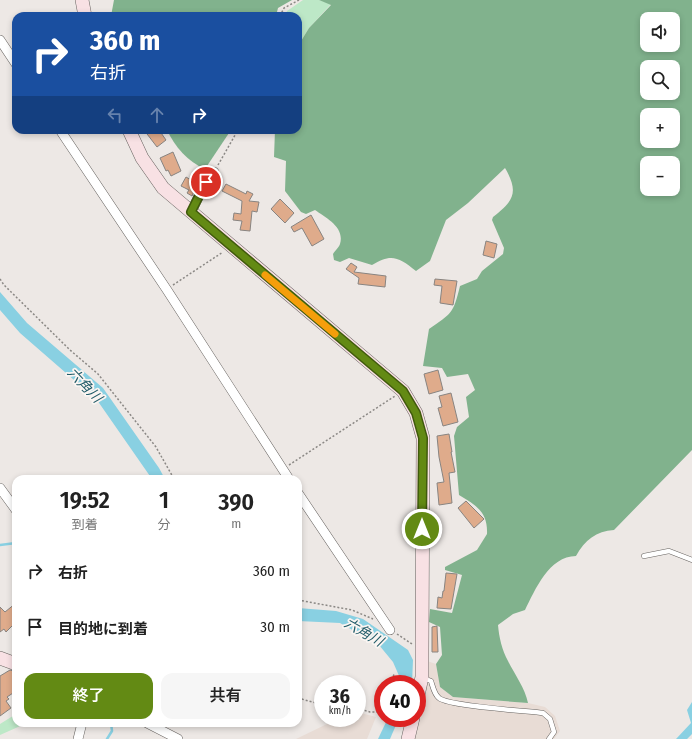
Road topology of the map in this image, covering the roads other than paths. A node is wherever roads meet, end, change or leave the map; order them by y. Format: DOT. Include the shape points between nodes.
graph roads {
  1 [pos="82,0"];
  2 [pos="84,12"];
  3 [pos="0,40"];
  4 [pos="12,58"];
  5 [pos="63,134"];
  6 [pos="131,134"];
  7 [pos="214,172"];
  8 [pos="191,212"];
  9 [pos="286,475"];
  10 [pos="0,488"];
  11 [pos="302,499"];
  12 [pos="12,504"];
  13 [pos="644,556"];
  14 [pos="692,560"];
  15 [pos="390,630"];
  16 [pos="0,658"];
  17 [pos="12,662"];
  18 [pos="422,675"];
  19 [pos="426,679"];
  20 [pos="81,727"];
  21 [pos="155,727"];
  22 [pos="411,727"];
  23 [pos="78,739"];
  24 [pos="178,739"];
  25 [pos="408,739"];
  26 [pos="549,739"];
  1 -- 2 [label="street"];
  3 -- 4 [label="street"];
  5 -- 9 [label="street"];
  6 -- 8 [label="street" via="142,158 163,188"];
  7 -- 8 [label="street"];
  8 -- 18 [label="street" via="403,391 416,413 423,438"];
  10 -- 12 [label="street"];
  11 -- 15 [label="street"];
  13 -- 14 [label="lane" via="669,551"];
  16 -- 17 [label="street"];
  19 -- 26 [label="lane" via="431,681 439,698 454,703 543,713 550,719 554,732"];
  20 -- 23 [label="street"];
  21 -- 24 [label="street"];
  22 -- 25 [label="street"];
}
